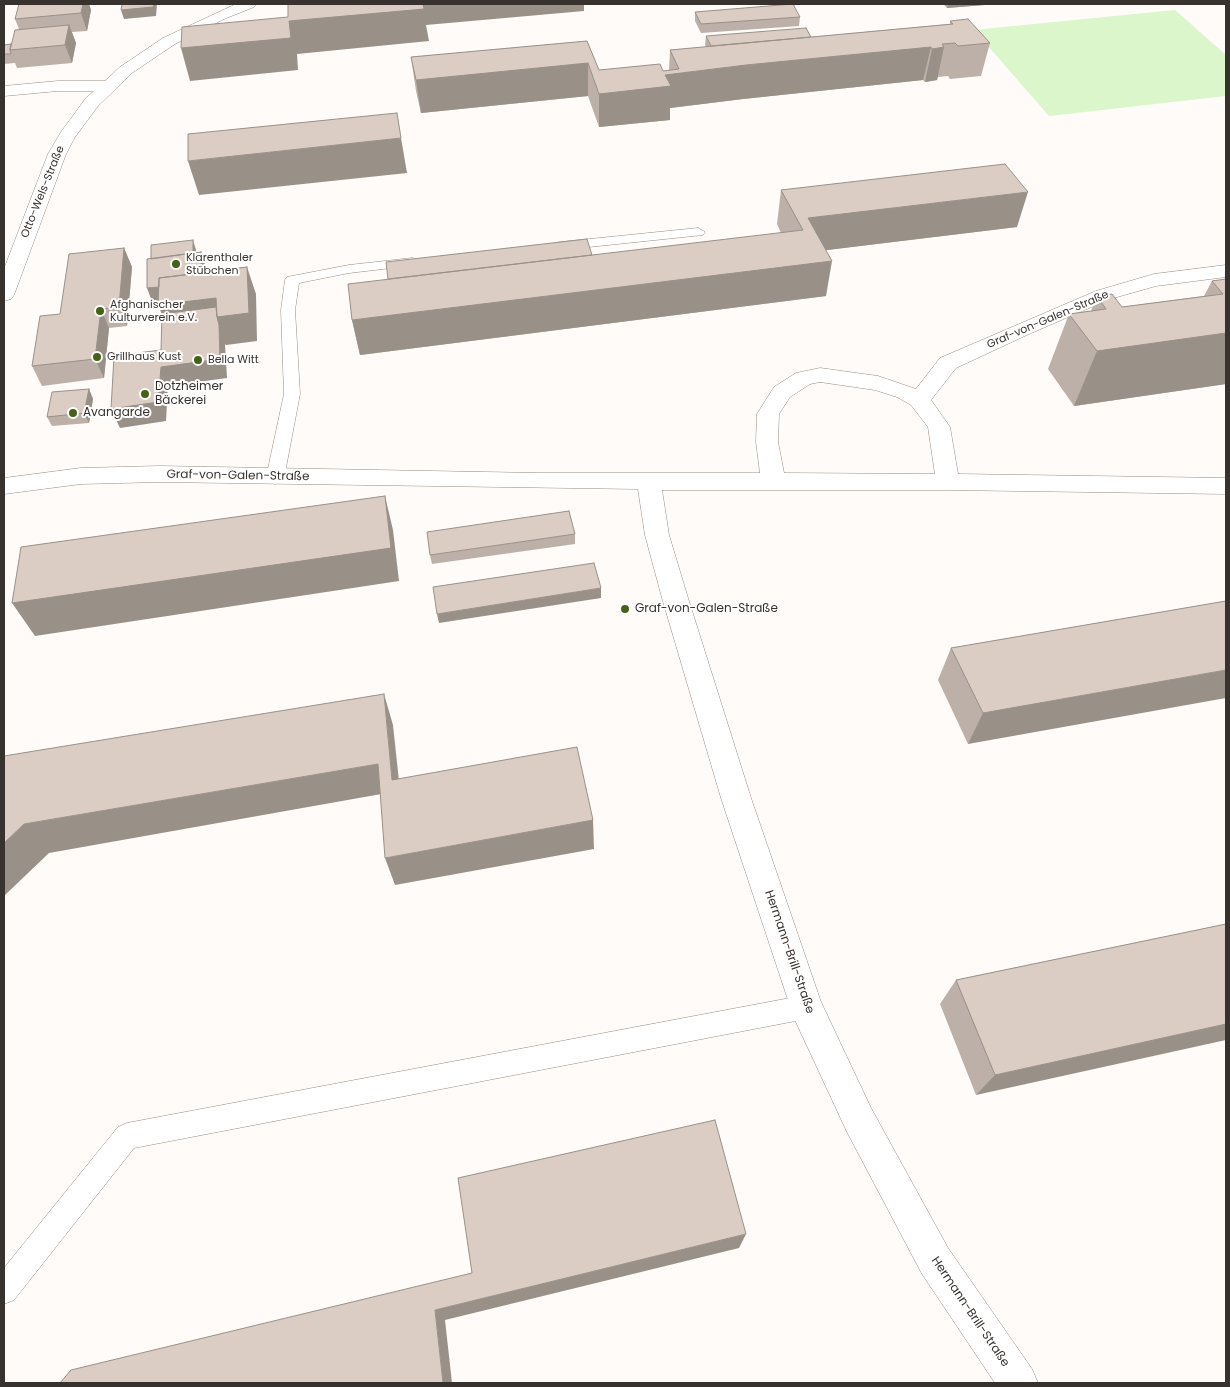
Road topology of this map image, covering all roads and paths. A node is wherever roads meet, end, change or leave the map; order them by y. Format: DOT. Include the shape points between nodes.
graph roads {
  1 [pos="249,4"];
  2 [pos="108,86"];
  3 [pos="4,91"];
  4 [pos="698,232"];
  5 [pos="543,248"];
  6 [pos="426,261"];
  7 [pos="1226,271"];
  8 [pos="4,295"];
  9 [pos="919,400"];
  10 [pos="275,478"];
  11 [pos="773,481"];
  12 [pos="649,482"];
  13 [pos="948,482"];
  14 [pos="4,486"];
  15 [pos="1226,486"];
  16 [pos="806,1007"];
  17 [pos="4,1290"];
  18 [pos="1018,1383"];
  1 -- 2 [label="street, Otto-Wels-Straße" via="169,41"];
  2 -- 3 [label="street"];
  2 -- 8 [label="street, Otto-Wels-Straße" via="78,118 57,154"];
  4 -- 5 [label="lane"];
  6 -- 10 [label="lane" via="349,269 292,280 288,310 292,394"];
  7 -- 9 [label="street, Graf-von-Galen-Straße" via="1154,280 1103,295 1022,329 948,364"];
  9 -- 11 [label="street" via="905,392 858,379 820,375 804,378 782,392 768,414 767,442"];
  9 -- 13 [label="street" via="939,427"];
  10 -- 12 [label="street, Graf-von-Galen-Straße"];
  10 -- 14 [label="street, Graf-von-Galen-Straße" via="160,474 81,476"];
  11 -- 12 [label="street, Graf-von-Galen-Straße"];
  11 -- 13 [label="street, Graf-von-Galen-Straße"];
  12 -- 16 [label="street, Hermann-Brill-Straße" via="657,535 677,607"];
  13 -- 15 [label="street, Graf-von-Galen-Straße"];
  16 -- 17 [label="lane" via="127,1136"];
  16 -- 18 [label="street, Hermann-Brill-Straße" via="859,1120 934,1261"];
}
